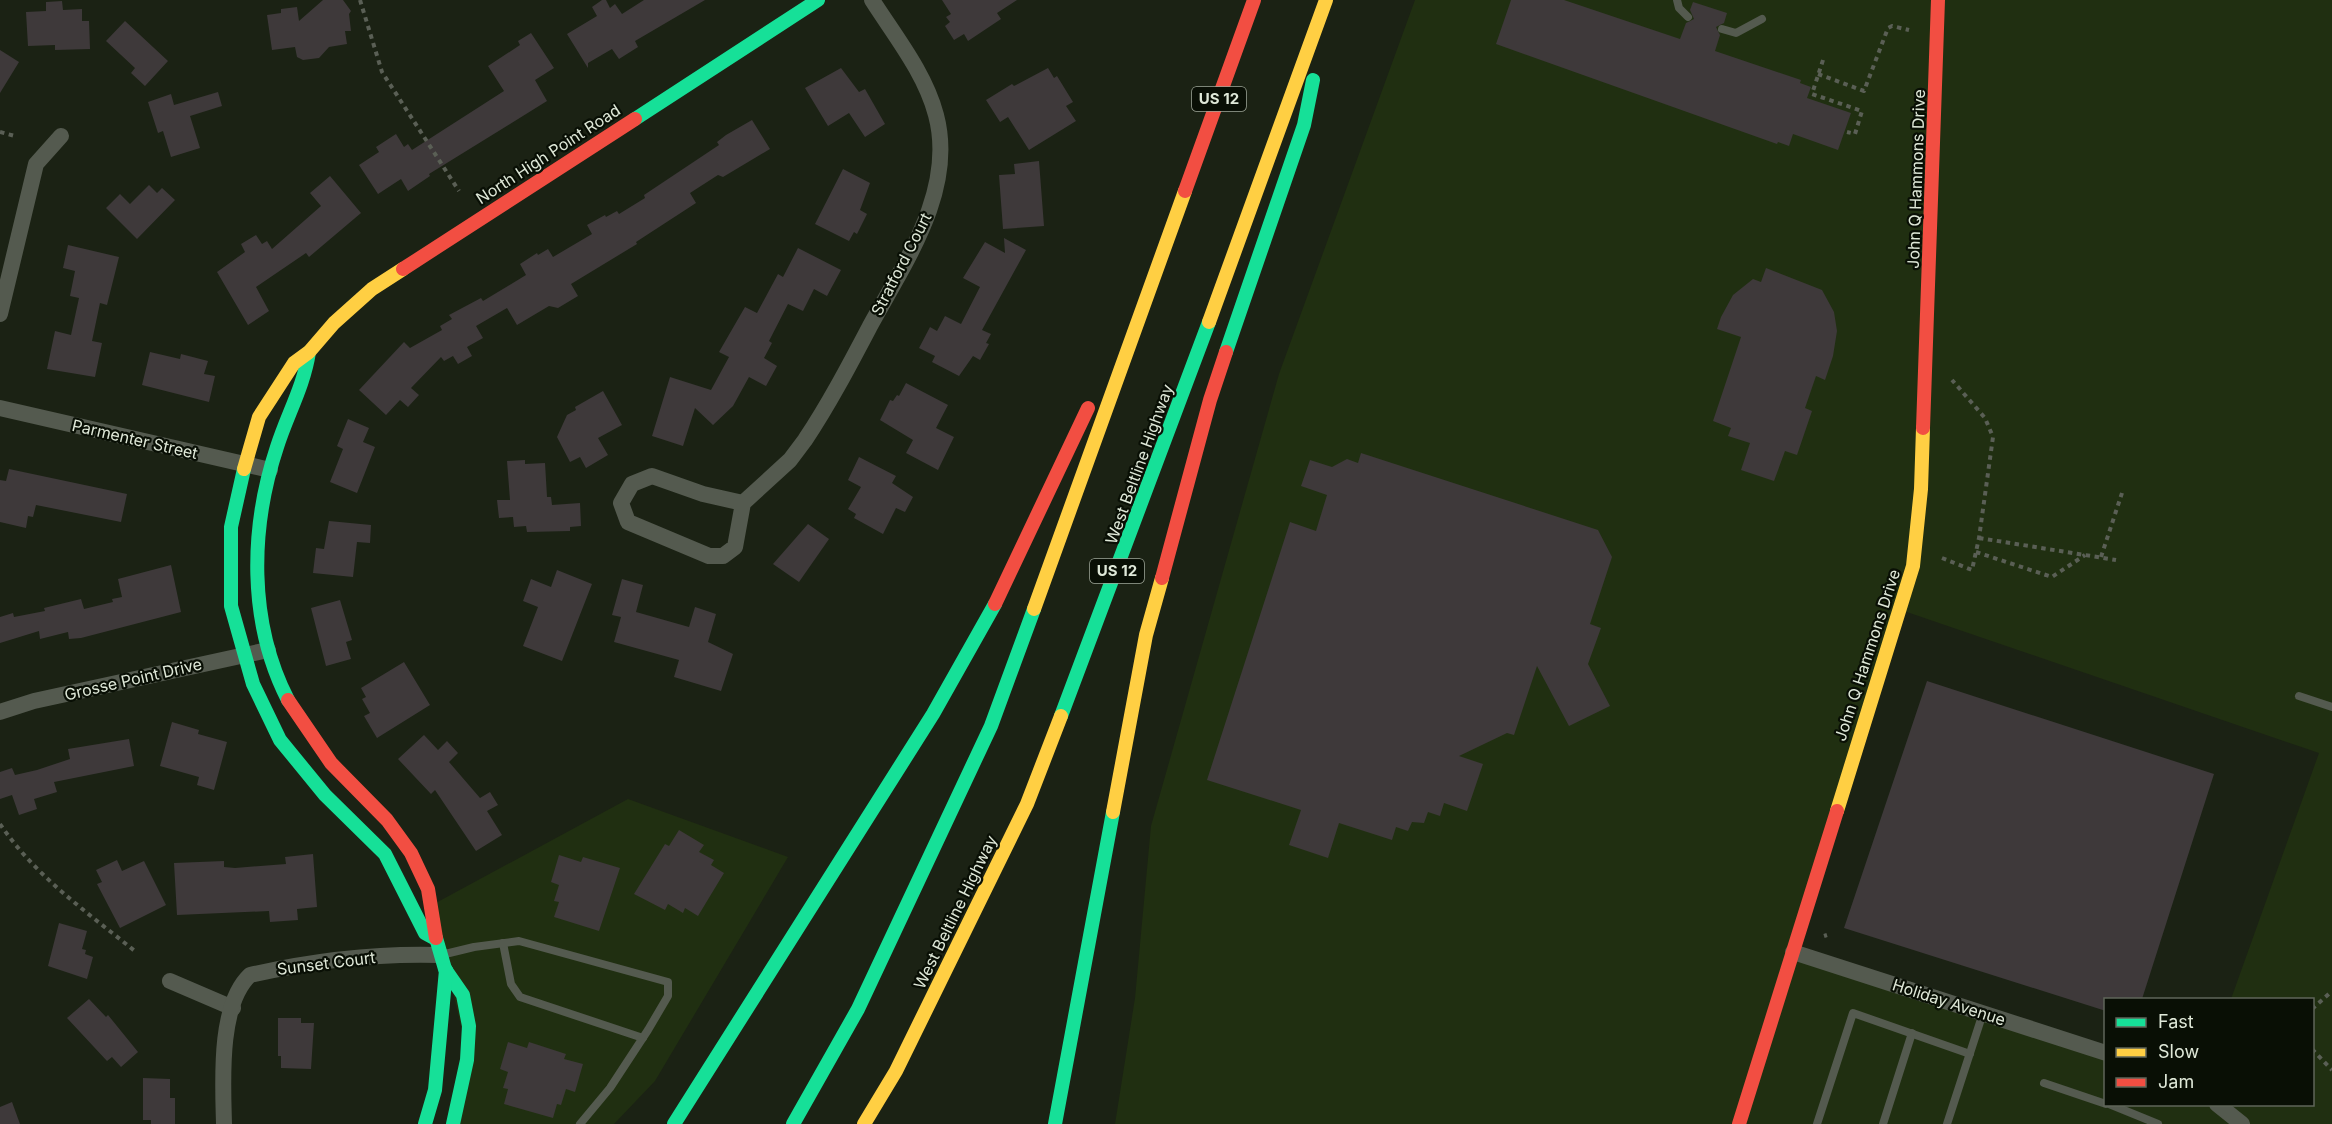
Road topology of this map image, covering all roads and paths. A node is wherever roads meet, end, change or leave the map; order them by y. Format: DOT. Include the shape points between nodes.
graph roads {
  1 [pos="360,0"];
  2 [pos="818,0"];
  3 [pos="872,0"];
  4 [pos="1254,0"];
  5 [pos="1328,0"];
  6 [pos="1677,0"];
  7 [pos="1938,0"];
  8 [pos="1688,17"];
  9 [pos="1762,19"];
  10 [pos="1722,29"];
  11 [pos="1910,30"];
  12 [pos="1823,60"];
  13 [pos="1818,74"];
  14 [pos="0,132"];
  15 [pos="1847,132"];
  16 [pos="15,136"];
  17 [pos="61,136"];
  18 [pos="459,191"];
  19 [pos="1184,198"];
  20 [pos="0,314"];
  21 [pos="1121,326"];
  22 [pos="309,352"];
  23 [pos="1952,380"];
  24 [pos="1095,390"];
  25 [pos="0,408"];
  26 [pos="245,463"];
  27 [pos="270,470"];
  28 [pos="2122,493"];
  29 [pos="743,503"];
  30 [pos="1979,538"];
  31 [pos="1976,552"];
  32 [pos="2086,555"];
  33 [pos="2101,557"];
  34 [pos="1942,558"];
  35 [pos="2116,560"];
  36 [pos="268,650"];
  37 [pos="243,655"];
  38 [pos="2299,696"];
  39 [pos="2332,706"];
  40 [pos="0,712"];
  41 [pos="0,824"];
  42 [pos="502,943"];
  43 [pos="136,952"];
  44 [pos="1793,952"];
  45 [pos="441,955"];
  46 [pos="170,981"];
  47 [pos="2332,991"];
  48 [pos="233,1008"];
  49 [pos="2314,1008"];
  50 [pos="1983,1013"];
  51 [pos="1912,1034"];
  52 [pos="643,1038"];
  53 [pos="2314,1050"];
  54 [pos="2104,1052"];
  55 [pos="1970,1054"];
  56 [pos="2332,1070"];
  57 [pos="2044,1083"];
  58 [pos="2104,1103"];
  59 [pos="2112,1106"];
  60 [pos="2220,1106"];
  61 [pos="224,1124"];
  62 [pos="425,1124"];
  63 [pos="453,1124"];
  64 [pos="580,1124"];
  65 [pos="674,1124"];
  66 [pos="793,1124"];
  67 [pos="864,1124"];
  68 [pos="1055,1124"];
  69 [pos="1739,1124"];
  70 [pos="1817,1124"];
  71 [pos="1883,1124"];
  72 [pos="1947,1124"];
  73 [pos="2158,1124"];
  74 [pos="2242,1124"];
  1 -- 18 [label="path" via="382,72"];
  2 -- 22 [label="main road, North High Point Road" via="372,289"];
  3 -- 29 [label="street, Stratford Court" via="913,64 936,114 941,163 936,189 917,239 816,423 790,460"];
  4 -- 19 [label="main road, US 12"];
  5 -- 67 [label="main road, West Beltline Highway / US 12" via="1145,498 1027,804 896,1071"];
  5 -- 68 [label="main road" via="1304,125 1210,400 1146,635"];
  6 -- 8 [label="lane"];
  7 -- 44 [label="main road, John Q Hammons Drive" via="1921,489 1913,566"];
  9 -- 10 [label="lane" via="1736,33"];
  11 -- 13 [label="path" via="1888,28 1863,91"];
  12 -- 13 [label="path"];
  13 -- 15 [label="path" via="1812,94 1862,111 1855,134"];
  14 -- 16 [label="path"];
  17 -- 20 [label="street" via="36,164"];
  19 -- 21 [label="main road" via="1156,240"];
  19 -- 66 [label="main road, US 12" via="991,726 858,1009"];
  22 -- 26 [label="main road, North High Point Road" via="294,363 260,417"];
  22 -- 27 [label="main road, North High Point Road" via="308,370"];
  23 -- 30 [label="path" via="1985,418 1993,437"];
  24 -- 65 [label="main road" via="1020,556 976,642"];
  25 -- 26 [label="street, Parmenter Street"];
  26 -- 27 [label="street, Parmenter Street"];
  26 -- 37 [label="main road, North High Point Road" via="231,527 229,568 231,606"];
  27 -- 36 [label="main road, North High Point Road" via="256,564"];
  28 -- 33 [label="path"];
  29 -- 29 [label="street" via="652,476 632,484 621,504 628,522 709,556 723,555 735,547"];
  30 -- 31 [label="path"];
  30 -- 32 [label="path"];
  31 -- 32 [label="path" via="2052,577"];
  31 -- 34 [label="path" via="1972,570"];
  32 -- 33 [label="path"];
  33 -- 35 [label="path"];
  36 -- 37 [label="street, Grosse Point Drive"];
  36 -- 45 [label="main road, North High Point Road" via="291,705 317,746 386,819 413,854 426,879"];
  37 -- 40 [label="street, Grosse Point Drive"];
  37 -- 45 [label="main road, North High Point Road" via="280,740 325,795 385,854 425,933"];
  38 -- 39 [label="lane"];
  41 -- 43 [label="path" via="15,847 55,886"];
  42 -- 45 [label="lane"];
  42 -- 52 [label="lane" via="511,984 520,998"];
  42 -- 52 [label="lane" via="519,941 668,982 668,996"];
  44 -- 50 [label="street, Holiday Avenue"];
  44 -- 69 [label="main road, John Q Hammons Drive"];
  45 -- 48 [label="street, Sunset Court" via="403,954 250,975"];
  45 -- 62 [label="main road, North High Point Road" via="436,1082"];
  45 -- 63 [label="main road, North High Point Road" via="463,995 469,1020"];
  46 -- 48 [label="street"];
  47 -- 49 [label="path"];
  48 -- 61 [label="street, Sunset Court" via="223,1048"];
  50 -- 54 [label="street, Holiday Avenue"];
  50 -- 55 [label="lane"];
  51 -- 55 [label="lane"];
  51 -- 70 [label="lane" via="1853,1013"];
  51 -- 71 [label="lane"];
  52 -- 64 [label="lane"];
  53 -- 56 [label="path"];
  55 -- 72 [label="lane"];
  57 -- 58 [label="lane"];
  59 -- 73 [label="lane"];
  60 -- 74 [label="street"];
}
